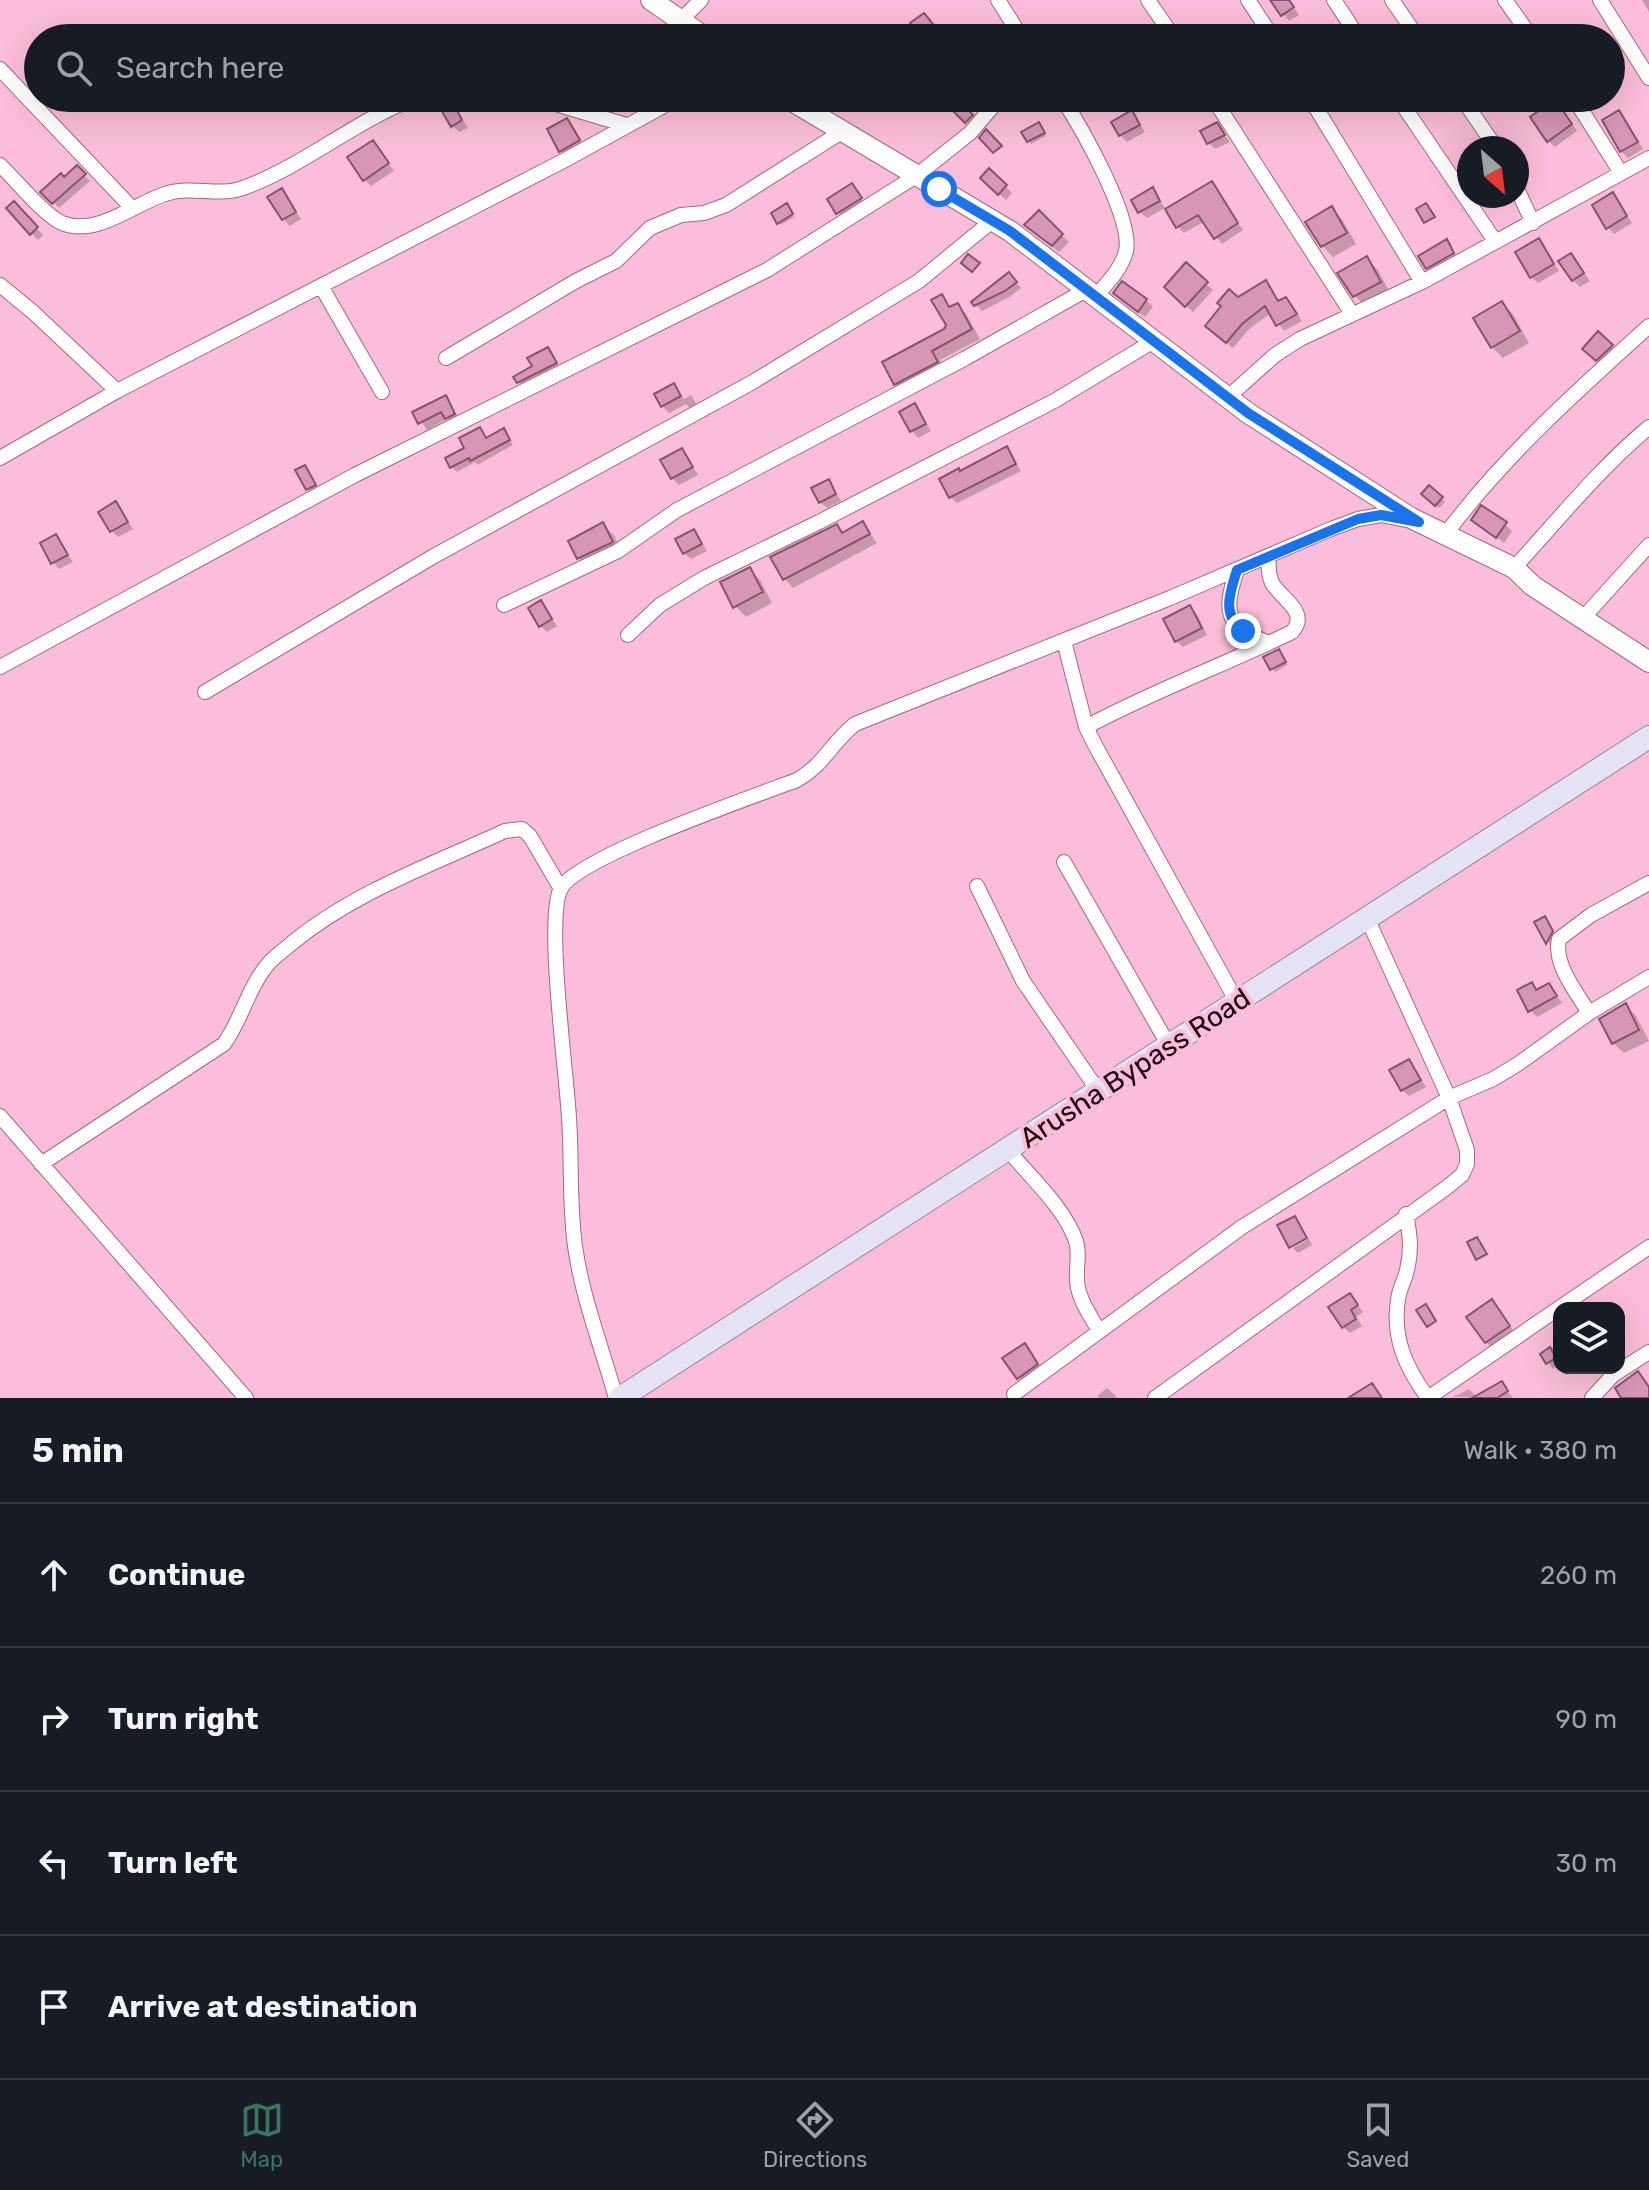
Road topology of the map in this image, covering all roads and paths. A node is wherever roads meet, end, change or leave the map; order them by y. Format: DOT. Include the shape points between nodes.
graph roads {
  1 [pos="651,0"];
  2 [pos="701,0"];
  3 [pos="998,0"];
  4 [pos="1148,0"];
  5 [pos="1248,0"];
  6 [pos="1334,0"];
  7 [pos="1392,0"];
  8 [pos="1505,0"];
  9 [pos="1600,0"];
  10 [pos="682,19"];
  11 [pos="688,24"];
  12 [pos="1013,24"];
  13 [pos="1164,24"];
  14 [pos="1264,24"];
  15 [pos="1350,24"];
  16 [pos="1408,24"];
  17 [pos="1522,24"];
  18 [pos="1615,24"];
  19 [pos="1625,40"];
  20 [pos="0,69"];
  21 [pos="1649,78"];
  22 [pos="24,94"];
  23 [pos="41,112"];
  24 [pos="389,112"];
  25 [pos="583,112"];
  26 [pos="651,112"];
  27 [pos="811,112"];
  28 [pos="988,112"];
  29 [pos="1070,112"];
  30 [pos="1222,112"];
  31 [pos="1319,112"];
  32 [pos="1407,112"];
  33 [pos="1472,112"];
  34 [pos="1583,112"];
  35 [pos="626,125"];
  36 [pos="843,131"];
  37 [pos="1488,136"];
  38 [pos="1649,158"];
  39 [pos="0,165"];
  40 [pos="1621,173"];
  41 [pos="916,176"];
  42 [pos="132,208"];
  43 [pos="1526,208"];
  44 [pos="992,221"];
  45 [pos="1533,223"];
  46 [pos="1495,241"];
  47 [pos="1422,282"];
  48 [pos="0,285"];
  49 [pos="321,286"];
  50 [pos="1091,293"];
  51 [pos="1352,314"];
  52 [pos="1649,326"];
  53 [pos="1152,342"];
  54 [pos="446,358"];
  55 [pos="117,391"];
  56 [pos="382,392"];
  57 [pos="1227,398"];
  58 [pos="1649,427"];
  59 [pos="0,458"];
  60 [pos="1419,522"];
  61 [pos="1445,535"];
  62 [pos="1649,545"];
  63 [pos="1269,557"];
  64 [pos="1514,568"];
  65 [pos="1237,570"];
  66 [pos="504,605"];
  67 [pos="1583,618"];
  68 [pos="628,635"];
  69 [pos="1064,641"];
  70 [pos="1269,643"];
  71 [pos="1649,662"];
  72 [pos="0,667"];
  73 [pos="205,692"];
  74 [pos="1086,727"];
  75 [pos="1649,737"];
  76 [pos="1064,862"];
  77 [pos="1649,883"];
  78 [pos="977,886"];
  79 [pos="561,889"];
  80 [pos="1367,918"];
  81 [pos="1649,977"];
  82 [pos="1237,1002"];
  83 [pos="1589,1013"];
  84 [pos="1169,1046"];
  85 [pos="1099,1092"];
  86 [pos="1449,1098"];
  87 [pos="0,1116"];
  88 [pos="1008,1150"];
  89 [pos="41,1164"];
  90 [pos="1406,1214"];
  91 [pos="1649,1247"];
  92 [pos="1568,1302"];
  93 [pos="1553,1312"];
  94 [pos="1099,1331"];
  95 [pos="1649,1352"];
  96 [pos="1014,1394"];
  97 [pos="246,1398"];
  98 [pos="618,1398"];
  99 [pos="1155,1398"];
  100 [pos="1428,1398"];
  101 [pos="1592,1398"];
  1 -- 10 [label="street"];
  2 -- 10 [label="street"];
  3 -- 12 [label="street"];
  4 -- 13 [label="street"];
  5 -- 14 [label="street"];
  6 -- 15 [label="street"];
  7 -- 16 [label="street"];
  8 -- 17 [label="street"];
  9 -- 18 [label="street"];
  10 -- 11 [label="street"];
  19 -- 21 [label="street"];
  20 -- 22 [label="street"];
  23 -- 42 [label="street"];
  24 -- 42 [label="street" via="238,190 189,188"];
  25 -- 35 [label="street"];
  26 -- 35 [label="street"];
  27 -- 36 [label="street"];
  28 -- 41 [label="street"];
  29 -- 50 [label="street" via="1101,166 1127,247 1121,267"];
  30 -- 51 [label="street"];
  31 -- 47 [label="street"];
  32 -- 46 [label="street"];
  33 -- 37 [label="street"];
  34 -- 40 [label="street"];
  35 -- 49 [label="street"];
  36 -- 41 [label="street"];
  36 -- 54 [label="street" via="726,205 650,228 616,261"];
  38 -- 40 [label="street"];
  39 -- 42 [label="street" via="61,223 79,227 103,222"];
  40 -- 45 [label="street"];
  41 -- 44 [label="street"];
  41 -- 72 [label="street" via="767,270 355,475"];
  43 -- 45 [label="street"];
  44 -- 50 [label="street"];
  44 -- 73 [label="street" via="919,281 751,383 434,556"];
  45 -- 46 [label="street"];
  46 -- 47 [label="street"];
  47 -- 51 [label="street"];
  48 -- 55 [label="street"];
  49 -- 55 [label="street"];
  49 -- 56 [label="street"];
  50 -- 53 [label="street"];
  50 -- 66 [label="street" via="677,510 618,551"];
  51 -- 57 [label="street" via="1275,355"];
  52 -- 61 [label="street" via="1530,437"];
  53 -- 57 [label="street"];
  53 -- 68 [label="street" via="1056,400 704,578 660,605"];
  55 -- 59 [label="street"];
  57 -- 60 [label="street"];
  58 -- 64 [label="street" via="1619,452"];
  60 -- 61 [label="street"];
  60 -- 63 [label="street" via="1381,515 1358,519"];
  61 -- 64 [label="street"];
  62 -- 67 [label="street"];
  63 -- 65 [label="street"];
  63 -- 70 [label="street" via="1270,579 1299,621 1292,632"];
  64 -- 67 [label="street"];
  65 -- 69 [label="street"];
  65 -- 70 [label="street" via="1229,616 1243,631"];
  67 -- 71 [label="street"];
  69 -- 74 [label="street"];
  69 -- 79 [label="street" via="855,724 814,770 797,780 616,853"];
  70 -- 74 [label="street"];
  74 -- 82 [label="street"];
  75 -- 80 [label="main road, Arusha Bypass Road"];
  76 -- 84 [label="street"];
  77 -- 83 [label="street" via="1559,939 1561,961"];
  78 -- 85 [label="street" via="1023,981"];
  79 -- 89 [label="street" via="522,829 505,831 354,901 269,962 224,1044"];
  79 -- 98 [label="street" via="559,989 575,1247"];
  80 -- 82 [label="main road, Arusha Bypass Road"];
  80 -- 86 [label="street"];
  81 -- 83 [label="street"];
  82 -- 84 [label="main road, Arusha Bypass Road"];
  83 -- 86 [label="street" via="1493,1079"];
  84 -- 85 [label="main road, Arusha Bypass Road"];
  85 -- 88 [label="main road, Arusha Bypass Road"];
  86 -- 90 [label="street" via="1467,1164 1462,1175"];
  86 -- 94 [label="street" via="1242,1227"];
  87 -- 89 [label="street"];
  88 -- 94 [label="street" via="1076,1241 1076,1281"];
  88 -- 98 [label="main road, Arusha Bypass Road"];
  89 -- 97 [label="street"];
  90 -- 99 [label="street"];
  90 -- 100 [label="street" via="1410,1251 1396,1323 1401,1351"];
  91 -- 92 [label="street"];
  93 -- 100 [label="street"];
  94 -- 96 [label="street"];
  95 -- 101 [label="street" via="1613,1375"];
}
